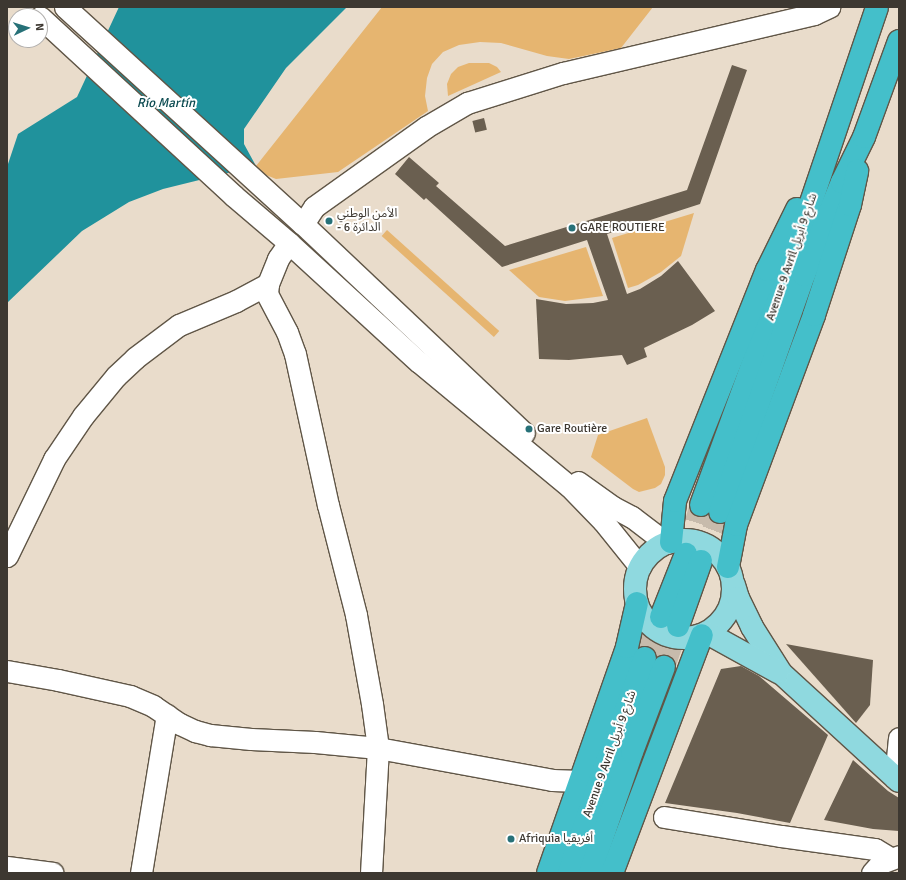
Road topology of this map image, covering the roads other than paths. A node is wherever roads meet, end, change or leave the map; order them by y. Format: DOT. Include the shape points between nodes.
graph roads {
  1 [pos="65,7"];
  2 [pos="829,7"];
  3 [pos="877,7"];
  4 [pos="48,24"];
  5 [pos="899,41"];
  6 [pos="864,138"];
  7 [pos="830,146"];
  8 [pos="303,224"];
  9 [pos="289,243"];
  10 [pos="268,284"];
  11 [pos="681,550"];
  12 [pos="7,556"];
  13 [pos="640,567"];
  14 [pos="730,574"];
  15 [pos="637,603"];
  16 [pos="670,622"];
  17 [pos="705,634"];
  18 [pos="7,671"];
  19 [pos="781,673"];
  20 [pos="167,715"];
  21 [pos="899,738"];
  22 [pos="378,748"];
  23 [pos="897,779"];
  24 [pos="581,781"];
  25 [pos="664,817"];
  26 [pos="894,857"];
  27 [pos="7,867"];
  28 [pos="53,873"];
  29 [pos="141,873"];
  30 [pos="371,873"];
  31 [pos="548,873"];
  32 [pos="569,873"];
  33 [pos="590,873"];
  34 [pos="612,873"];
  35 [pos="872,873"];
  1 -- 8 [label="street"];
  2 -- 8 [label="street" via="814,14 563,73 467,103 426,127 314,207"];
  3 -- 7 [label="highway, Avenue 9 Avril شارع 9 أبريل"];
  4 -- 9 [label="street" via="234,196"];
  5 -- 6 [label="highway, Avenue 9 Avril شارع 9 أبريل"];
  6 -- 7 [label="highway, Avenue 9 Avril شارع 9 أبريل" via="842,182 710,508"];
  6 -- 14 [label="highway" via="850,205 814,315 736,525"];
  7 -- 11 [label="highway" via="782,238 675,501"];
  8 -- 11 [label="street" via="531,440 581,484"];
  9 -- 10 [label="street" via="278,259"];
  9 -- 13 [label="street" via="419,362 569,486 603,521"];
  10 -- 12 [label="street" via="236,301 178,325 116,376 83,416 54,459"];
  10 -- 22 [label="street" via="267,294 287,332 298,366 328,505 356,615"];
  11 -- 13 [label="main road" via="656,549"];
  11 -- 14 [label="main road" via="687,540 706,545 721,557"];
  11 -- 16 [label="highway"];
  13 -- 15 [label="main road" via="636,579"];
  14 -- 17 [label="main road" via="729,609 720,623"];
  14 -- 19 [label="main road" via="752,627"];
  15 -- 17 [label="main road" via="645,619 660,632 680,638"];
  15 -- 24 [label="highway" via="628,647"];
  17 -- 19 [label="main road"];
  17 -- 34 [label="highway"];
  18 -- 20 [label="street" via="130,696"];
  19 -- 23 [label="main road"];
  20 -- 22 [label="street" via="195,731 210,734 251,740 315,742"];
  20 -- 29 [label="street"];
  21 -- 23 [label="street"];
  22 -- 24 [label="street" via="552,780"];
  22 -- 30 [label="street"];
  24 -- 31 [label="highway"];
  25 -- 26 [label="street" via="875,849"];
  26 -- 35 [label="street" via="881,863"];
  27 -- 28 [label="street"];
  32 -- 33 [label="highway, Avenue 9 Avril شارع 9 أبريل" via="594,797 655,663 632,752"];
}
